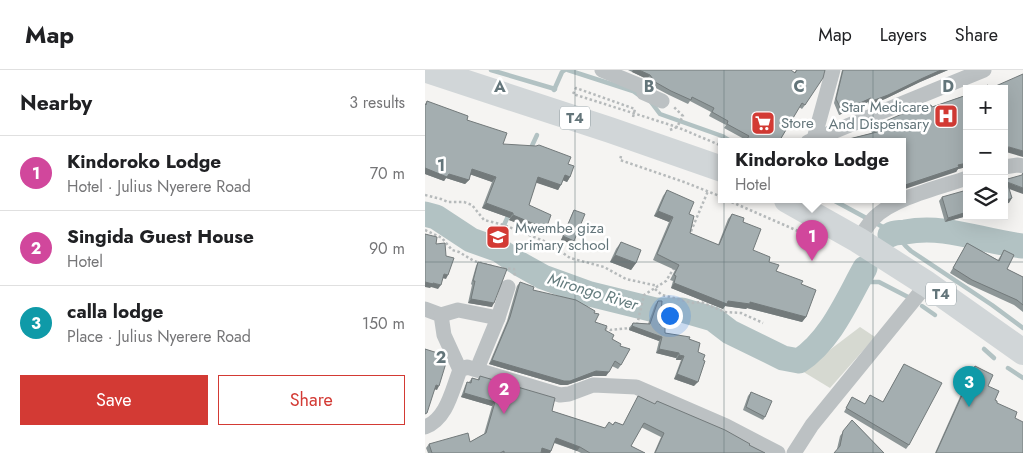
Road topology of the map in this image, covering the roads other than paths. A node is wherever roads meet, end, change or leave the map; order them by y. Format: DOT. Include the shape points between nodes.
graph roads {
  1 [pos="427,70"];
  2 [pos="602,70"];
  3 [pos="833,70"];
  4 [pos="984,70"];
  5 [pos="662,101"];
  6 [pos="812,138"];
  7 [pos="818,138"];
  8 [pos="1008,166"];
  9 [pos="1023,166"];
  10 [pos="718,168"];
  11 [pos="963,179"];
  12 [pos="906,199"];
  13 [pos="796,203"];
  14 [pos="898,203"];
  15 [pos="867,227"];
  16 [pos="927,284"];
  17 [pos="508,287"];
  18 [pos="425,309"];
  19 [pos="441,314"];
  20 [pos="498,318"];
  21 [pos="1023,352"];
  22 [pos="477,369"];
  23 [pos="460,370"];
  24 [pos="425,427"];
  25 [pos="777,453"];
  26 [pos="794,453"];
  1 -- 10 [label="highway, T4"];
  2 -- 5 [label="street" via="634,82 643,87 644,93"];
  3 -- 6 [label="street"];
  4 -- 7 [label="street"];
  8 -- 9 [label="street"];
  11 -- 12 [label="street"];
  13 -- 15 [label="highway, T4"];
  14 -- 15 [label="street" via="885,210"];
  15 -- 16 [label="highway, T4"];
  16 -- 21 [label="highway, T4"];
  16 -- 26 [label="street" via="812,426"];
  17 -- 20 [label="street"];
  18 -- 19 [label="street"];
  19 -- 20 [label="street" via="458,310"];
  19 -- 23 [label="street" via="444,335"];
  20 -- 22 [label="street"];
  22 -- 23 [label="street" via="467,367"];
  22 -- 25 [label="street" via="560,395 593,385 636,387 726,426"];
  23 -- 24 [label="street" via="444,410 434,423"];
}
